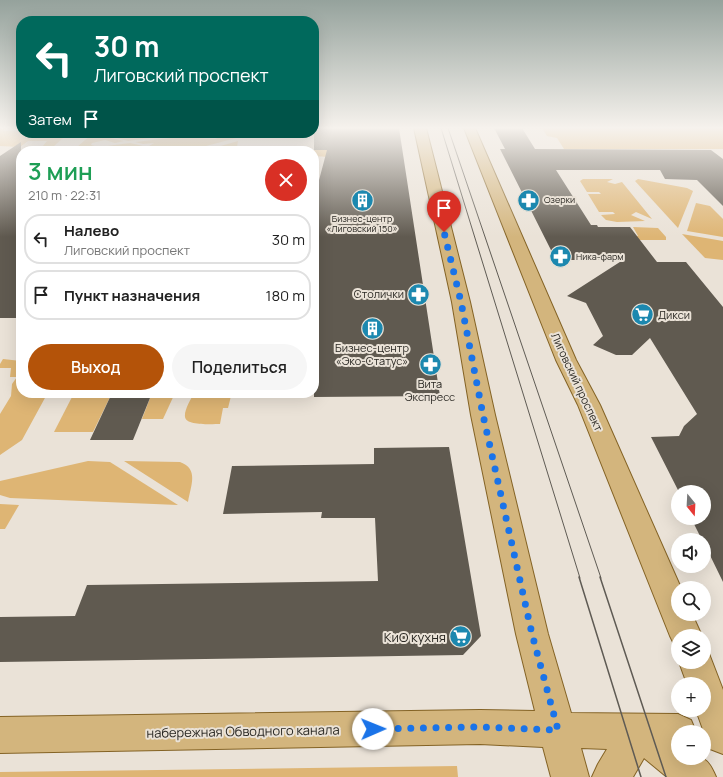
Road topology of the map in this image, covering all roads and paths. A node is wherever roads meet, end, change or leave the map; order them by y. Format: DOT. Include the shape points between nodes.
graph roads {
  1 [pos="429,164"];
  2 [pos="484,164"];
  3 [pos="683,629"];
  4 [pos="711,708"];
  5 [pos="558,730"];
  6 [pos="639,732"];
  7 [pos="671,732"];
  8 [pos="718,733"];
  9 [pos="0,735"];
  10 [pos="570,777"];
  11 [pos="611,777"];
  12 [pos="697,777"];
  1 -- 5 [label="main road" via="461,302 483,415 532,634"];
  2 -- 3 [label="main road, Лиговский проспект"];
  4 -- 8 [label="main road"];
  5 -- 6 [label="main road, набережная Обводного канала"];
  5 -- 9 [label="main road, набережная Обводного канала" via="480,727"];
  5 -- 10 [label="main road"];
  6 -- 7 [label="main road, набережная Обводного канала"];
  6 -- 11 [label="main road"];
  6 -- 12 [label="main road"];
}
